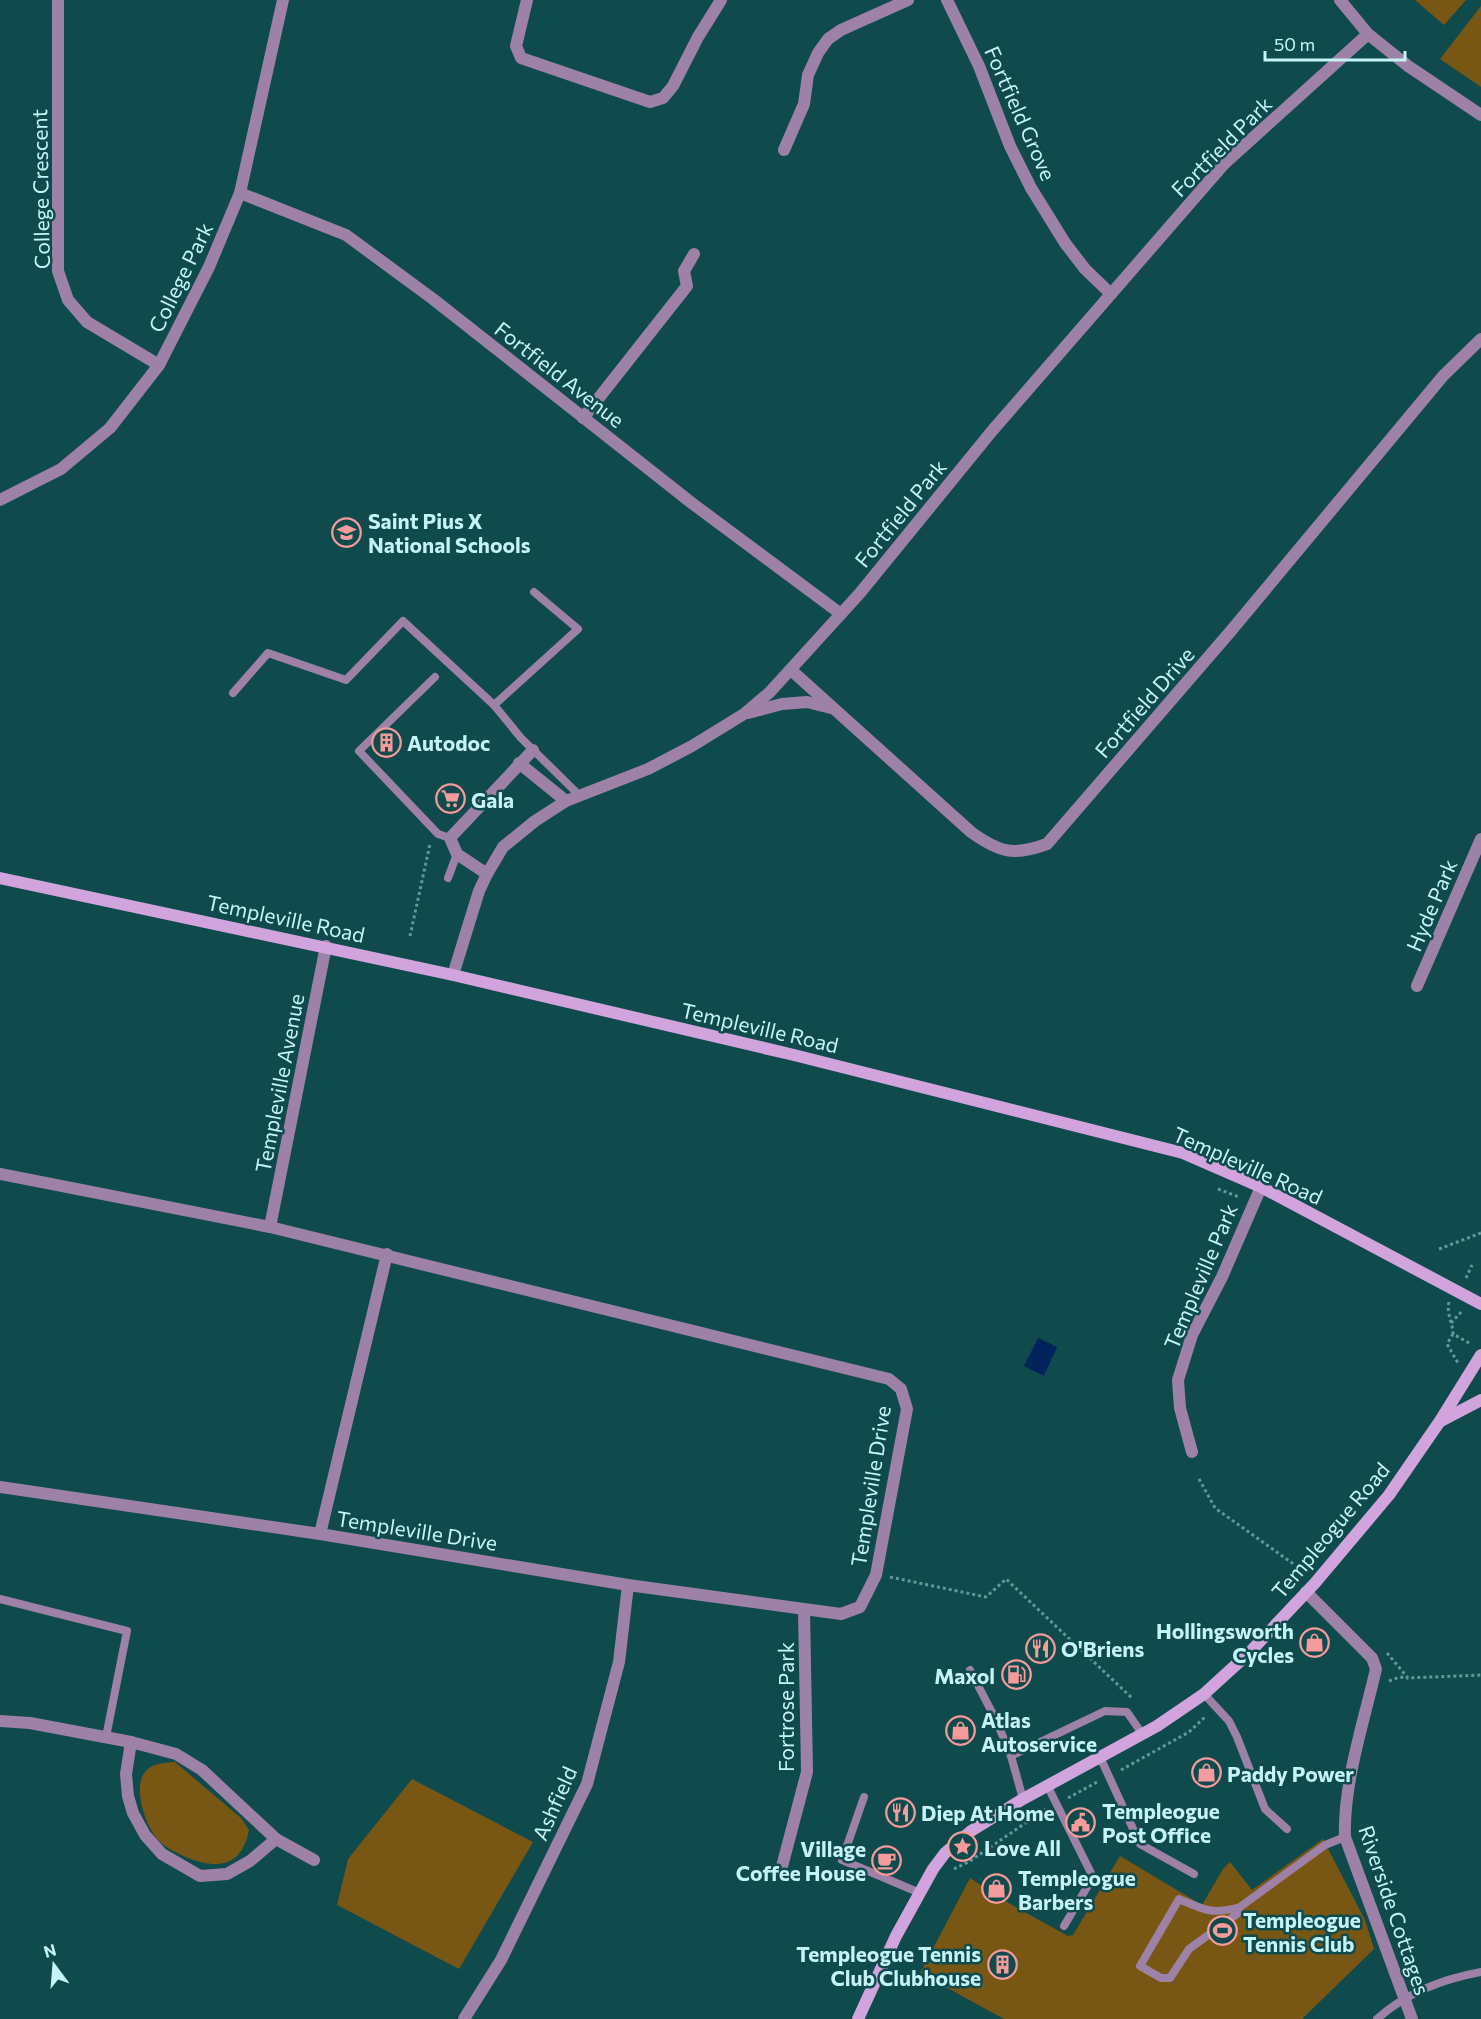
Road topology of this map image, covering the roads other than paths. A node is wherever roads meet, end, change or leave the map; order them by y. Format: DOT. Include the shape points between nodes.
graph roads {
  1 [pos="58,0"];
  2 [pos="283,0"];
  3 [pos="527,0"];
  4 [pos="721,0"];
  5 [pos="908,0"];
  6 [pos="947,0"];
  7 [pos="1340,0"];
  8 [pos="1368,34"];
  9 [pos="1481,115"];
  10 [pos="784,150"];
  11 [pos="240,193"];
  12 [pos="694,254"];
  13 [pos="1111,294"];
  14 [pos="1481,339"];
  15 [pos="159,365"];
  16 [pos="583,418"];
  17 [pos="0,500"];
  18 [pos="534,592"];
  19 [pos="841,614"];
  20 [pos="791,670"];
  21 [pos="435,677"];
  22 [pos="233,693"];
  23 [pos="494,705"];
  24 [pos="835,710"];
  25 [pos="744,714"];
  26 [pos="533,750"];
  27 [pos="519,764"];
  28 [pos="579,795"];
  29 [pos="566,801"];
  30 [pos="450,838"];
  31 [pos="1481,839"];
  32 [pos="458,854"];
  33 [pos="487,874"];
  34 [pos="0,878"];
  35 [pos="448,878"];
  36 [pos="326,946"];
  37 [pos="453,975"];
  38 [pos="1417,986"];
  39 [pos="0,1174"];
  40 [pos="1261,1187"];
  41 [pos="270,1227"];
  42 [pos="387,1254"];
  43 [pos="1481,1304"];
  44 [pos="1481,1355"];
  45 [pos="1481,1400"];
  46 [pos="1440,1421"];
  47 [pos="1192,1452"];
  48 [pos="0,1487"];
  49 [pos="320,1534"];
  50 [pos="628,1585"];
  51 [pos="1306,1592"];
  52 [pos="0,1599"];
  53 [pos="804,1610"];
  54 [pos="970,1670"];
  55 [pos="1204,1694"];
  56 [pos="0,1721"];
  57 [pos="1143,1735"];
  58 [pos="106,1737"];
  59 [pos="131,1742"];
  60 [pos="1011,1756"];
  61 [pos="1100,1757"];
  62 [pos="1047,1785"];
  63 [pos="864,1797"];
  64 [pos="1023,1798"];
  65 [pos="1287,1829"];
  66 [pos="1345,1837"];
  67 [pos="276,1839"];
  68 [pos="314,1860"];
  69 [pos="780,1874"];
  70 [pos="1194,1874"];
  71 [pos="920,1893"];
  72 [pos="1240,1907"];
  73 [pos="1064,1926"];
  74 [pos="1481,1972"];
  75 [pos="1404,1998"];
  76 [pos="465,2019"];
  77 [pos="858,2019"];
  78 [pos="1377,2019"];
  79 [pos="1412,2019"];
  1 -- 15 [label="street, College Crescent" via="58,271 68,300 87,322"];
  2 -- 11 [label="street, College Park"];
  3 -- 4 [label="street" via="516,46 521,58 650,102 663,98 673,86"];
  5 -- 10 [label="street" via="828,39 808,75 804,104"];
  6 -- 13 [label="street, Fortfield Grove" via="1031,188 1065,243"];
  7 -- 8 [label="street"];
  8 -- 9 [label="street"];
  8 -- 13 [label="street, Fortfield Park" via="1224,164"];
  11 -- 15 [label="street, College Park" via="209,267"];
  11 -- 16 [label="street, Fortfield Avenue" via="346,235"];
  12 -- 16 [label="street" via="684,271 687,286"];
  13 -- 19 [label="street, Fortfield Park"];
  14 -- 24 [label="street, Fortfield Drive" via="1443,376 1047,844 1010,852 988,845"];
  15 -- 17 [label="street, College Park" via="110,428 61,469"];
  16 -- 19 [label="street, Fortfield Avenue"];
  18 -- 23 [label="lane" via="578,629"];
  19 -- 20 [label="street, Fortfield Park"];
  20 -- 24 [label="street, Fortfield Drive"];
  20 -- 25 [label="street, Fortfield Park"];
  21 -- 30 [label="lane" via="359,751 438,834"];
  22 -- 23 [label="lane" via="268,653 346,680 403,621"];
  23 -- 26 [label="lane"];
  24 -- 25 [label="street" via="807,702"];
  25 -- 28 [label="street, Fortfield Park" via="648,769"];
  26 -- 27 [label="street"];
  26 -- 28 [label="lane"];
  27 -- 29 [label="street"];
  27 -- 30 [label="street"];
  28 -- 29 [label="street, Fortfield Park"];
  29 -- 33 [label="street, Fortfield Park" via="503,847"];
  30 -- 32 [label="street"];
  31 -- 38 [label="street, Hyde Park"];
  32 -- 33 [label="street"];
  32 -- 35 [label="lane"];
  33 -- 37 [label="street, Fortfield Park"];
  34 -- 36 [label="main road, Templeville Road"];
  36 -- 37 [label="main road, Templeville Road"];
  36 -- 41 [label="street, Templeville Avenue"];
  37 -- 40 [label="main road, Templeville Road" via="794,1055 1183,1153"];
  39 -- 41 [label="street, Templeville Drive"];
  40 -- 43 [label="main road, Templeville Road"];
  40 -- 47 [label="street, Templeville Park" via="1192,1335 1178,1380 1180,1408"];
  41 -- 42 [label="street, Templeville Drive"];
  42 -- 49 [label="street, Templeville Drive"];
  42 -- 53 [label="street, Templeville Drive" via="889,1379 901,1389 907,1409 876,1575 860,1607 841,1614"];
  44 -- 46 [label="main road, Templeogue Road"];
  45 -- 46 [label="main road"];
  46 -- 51 [label="main road, Templeogue Road" via="1389,1495"];
  48 -- 49 [label="street, Templeville Drive"];
  49 -- 50 [label="street, Templeville Drive"];
  50 -- 53 [label="street, Templeville Drive"];
  50 -- 76 [label="street, Ashfield" via="619,1662 587,1784 501,1960"];
  51 -- 55 [label="main road, Templeogue Road"];
  51 -- 66 [label="street, Riverside Cottages" via="1372,1658 1376,1669 1348,1786"];
  52 -- 58 [label="lane" via="127,1631"];
  53 -- 69 [label="street, Fortrose Park" via="807,1772"];
  54 -- 60 [label="lane"];
  55 -- 57 [label="main road, Templeogue Road"];
  55 -- 65 [label="lane" via="1229,1721 1265,1809"];
  56 -- 58 [label="street"];
  57 -- 60 [label="lane" via="1127,1712 1105,1711"];
  57 -- 61 [label="main road, Templeogue Road"];
  58 -- 59 [label="street"];
  59 -- 67 [label="street" via="176,1754 202,1770"];
  59 -- 67 [label="street" via="126,1774 128,1796 145,1835 162,1854 200,1876 227,1874"];
  60 -- 64 [label="lane"];
  61 -- 62 [label="main road, Templeogue Road"];
  61 -- 70 [label="lane" via="1140,1844"];
  62 -- 64 [label="main road, Templeogue Road"];
  62 -- 73 [label="lane" via="1093,1876"];
  63 -- 71 [label="lane" via="842,1860"];
  64 -- 71 [label="main road, Templeogue Road" via="949,1849"];
  66 -- 72 [label="lane" via="1325,1845"];
  66 -- 75 [label="street, Riverside Cottages"];
  67 -- 68 [label="street"];
  71 -- 77 [label="main road, Templeogue Road"];
  72 -- 72 [label="lane" via="1209,1912 1179,1899 1140,1966 1161,1978 1170,1978 1189,1948 1237,1914"];
  74 -- 75 [label="lane" via="1457,1976"];
  75 -- 78 [label="lane"];
  75 -- 79 [label="street, Riverside Cottages"];
}
